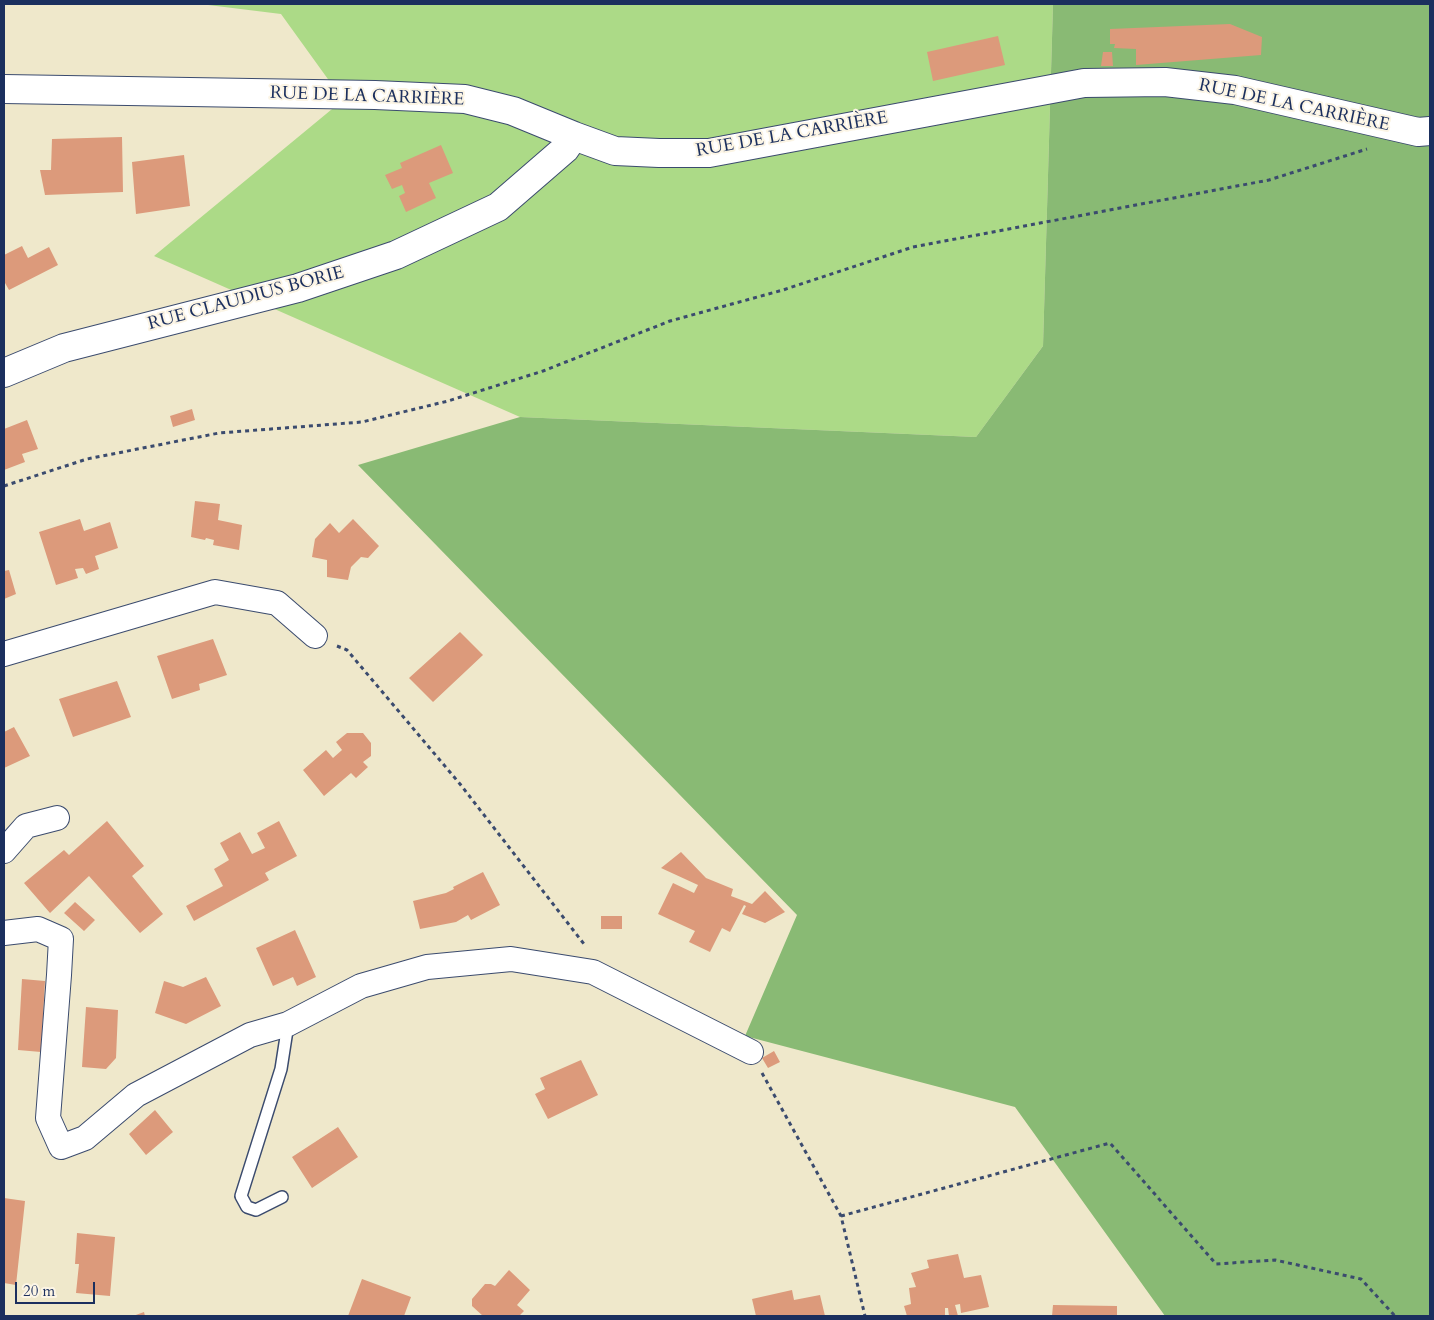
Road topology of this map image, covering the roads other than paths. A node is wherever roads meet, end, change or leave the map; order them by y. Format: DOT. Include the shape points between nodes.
graph roads {
  1 [pos="4,89"];
  2 [pos="1430,131"];
  3 [pos="574,136"];
  4 [pos="4,373"];
  5 [pos="315,636"];
  6 [pos="4,654"];
  7 [pos="57,818"];
  8 [pos="4,851"];
  9 [pos="4,933"];
  10 [pos="288,1024"];
  11 [pos="751,1052"];
  12 [pos="282,1197"];
  1 -- 3 [label="street, RUE DE LA CARRIÈRE" via="465,99 513,111"];
  2 -- 3 [label="street, RUE DE LA CARRIÈRE" via="1418,132 1235,90 1147,82 1084,83 709,153 615,151"];
  3 -- 4 [label="street, RUE CLAUDIUS BORIE" via="565,149 498,207 396,255 298,288 64,348"];
  5 -- 6 [label="street" via="277,602 215,592"];
  7 -- 8 [label="street" via="26,826"];
  9 -- 10 [label="street" via="38,928 61,940 48,1118 61,1147 85,1138 136,1095 250,1035"];
  10 -- 11 [label="street" via="362,986 427,967 511,959 593,972"];
  10 -- 12 [label="lane" via="281,1069 241,1196 247,1207 256,1210"];
}
